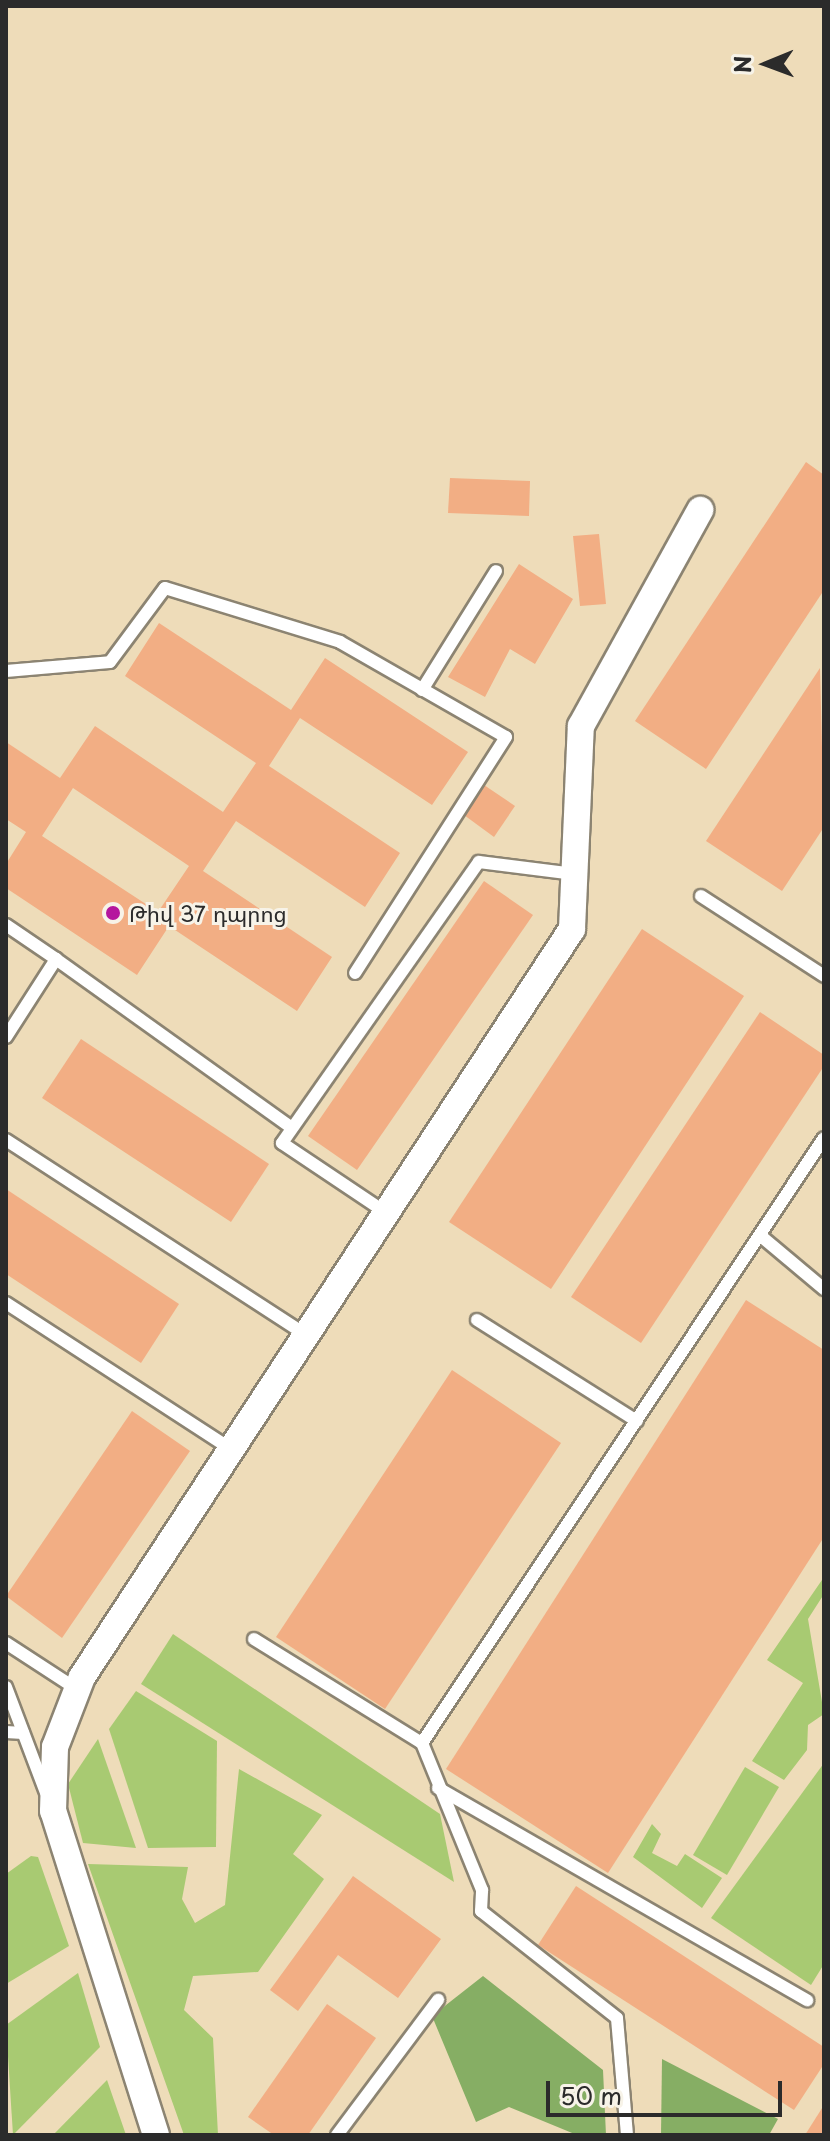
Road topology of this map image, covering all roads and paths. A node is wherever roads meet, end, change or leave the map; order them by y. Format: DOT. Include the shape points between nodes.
graph roads {
  1 [pos="700,510"];
  2 [pos="496,571"];
  3 [pos="6,671"];
  4 [pos="422,690"];
  5 [pos="575,874"];
  6 [pos="701,896"];
  7 [pos="6,925"];
  8 [pos="56,959"];
  9 [pos="355,973"];
  10 [pos="824,976"];
  11 [pos="6,1037"];
  12 [pos="292,1128"];
  13 [pos="824,1138"];
  14 [pos="6,1140"];
  15 [pos="385,1212"];
  16 [pos="762,1237"];
  17 [pos="824,1289"];
  18 [pos="6,1303"];
  19 [pos="477,1320"];
  20 [pos="305,1334"];
  21 [pos="637,1421"];
  22 [pos="229,1448"];
  23 [pos="254,1639"];
  24 [pos="6,1643"];
  25 [pos="6,1687"];
  26 [pos="75,1688"];
  27 [pos="6,1732"];
  28 [pos="23,1733"];
  29 [pos="422,1743"];
  30 [pos="438,1788"];
  31 [pos="53,1811"];
  32 [pos="438,2000"];
  33 [pos="807,2000"];
  34 [pos="156,2135"];
  35 [pos="337,2135"];
  36 [pos="627,2135"];
  1 -- 5 [label="street" via="581,726"];
  2 -- 4 [label="lane"];
  3 -- 4 [label="lane" via="110,662 165,588 340,642"];
  4 -- 9 [label="lane" via="506,737"];
  5 -- 12 [label="lane" via="479,862"];
  5 -- 15 [label="street" via="572,929"];
  6 -- 10 [label="lane"];
  7 -- 8 [label="lane"];
  8 -- 11 [label="lane"];
  8 -- 12 [label="lane"];
  12 -- 15 [label="lane" via="282,1143"];
  13 -- 16 [label="lane"];
  14 -- 20 [label="lane"];
  15 -- 20 [label="street"];
  16 -- 17 [label="lane"];
  16 -- 21 [label="lane"];
  18 -- 22 [label="lane"];
  19 -- 21 [label="lane"];
  20 -- 22 [label="street"];
  21 -- 29 [label="lane"];
  22 -- 26 [label="street"];
  23 -- 29 [label="lane"];
  24 -- 26 [label="lane"];
  25 -- 28 [label="lane"];
  26 -- 31 [label="street" via="55,1747"];
  27 -- 28 [label="lane"];
  28 -- 31 [label="lane"];
  29 -- 30 [label="lane"];
  30 -- 33 [label="lane"];
  30 -- 36 [label="lane" via="482,1890 481,1911 617,2018"];
  31 -- 34 [label="street"];
  32 -- 35 [label="lane"];
}
